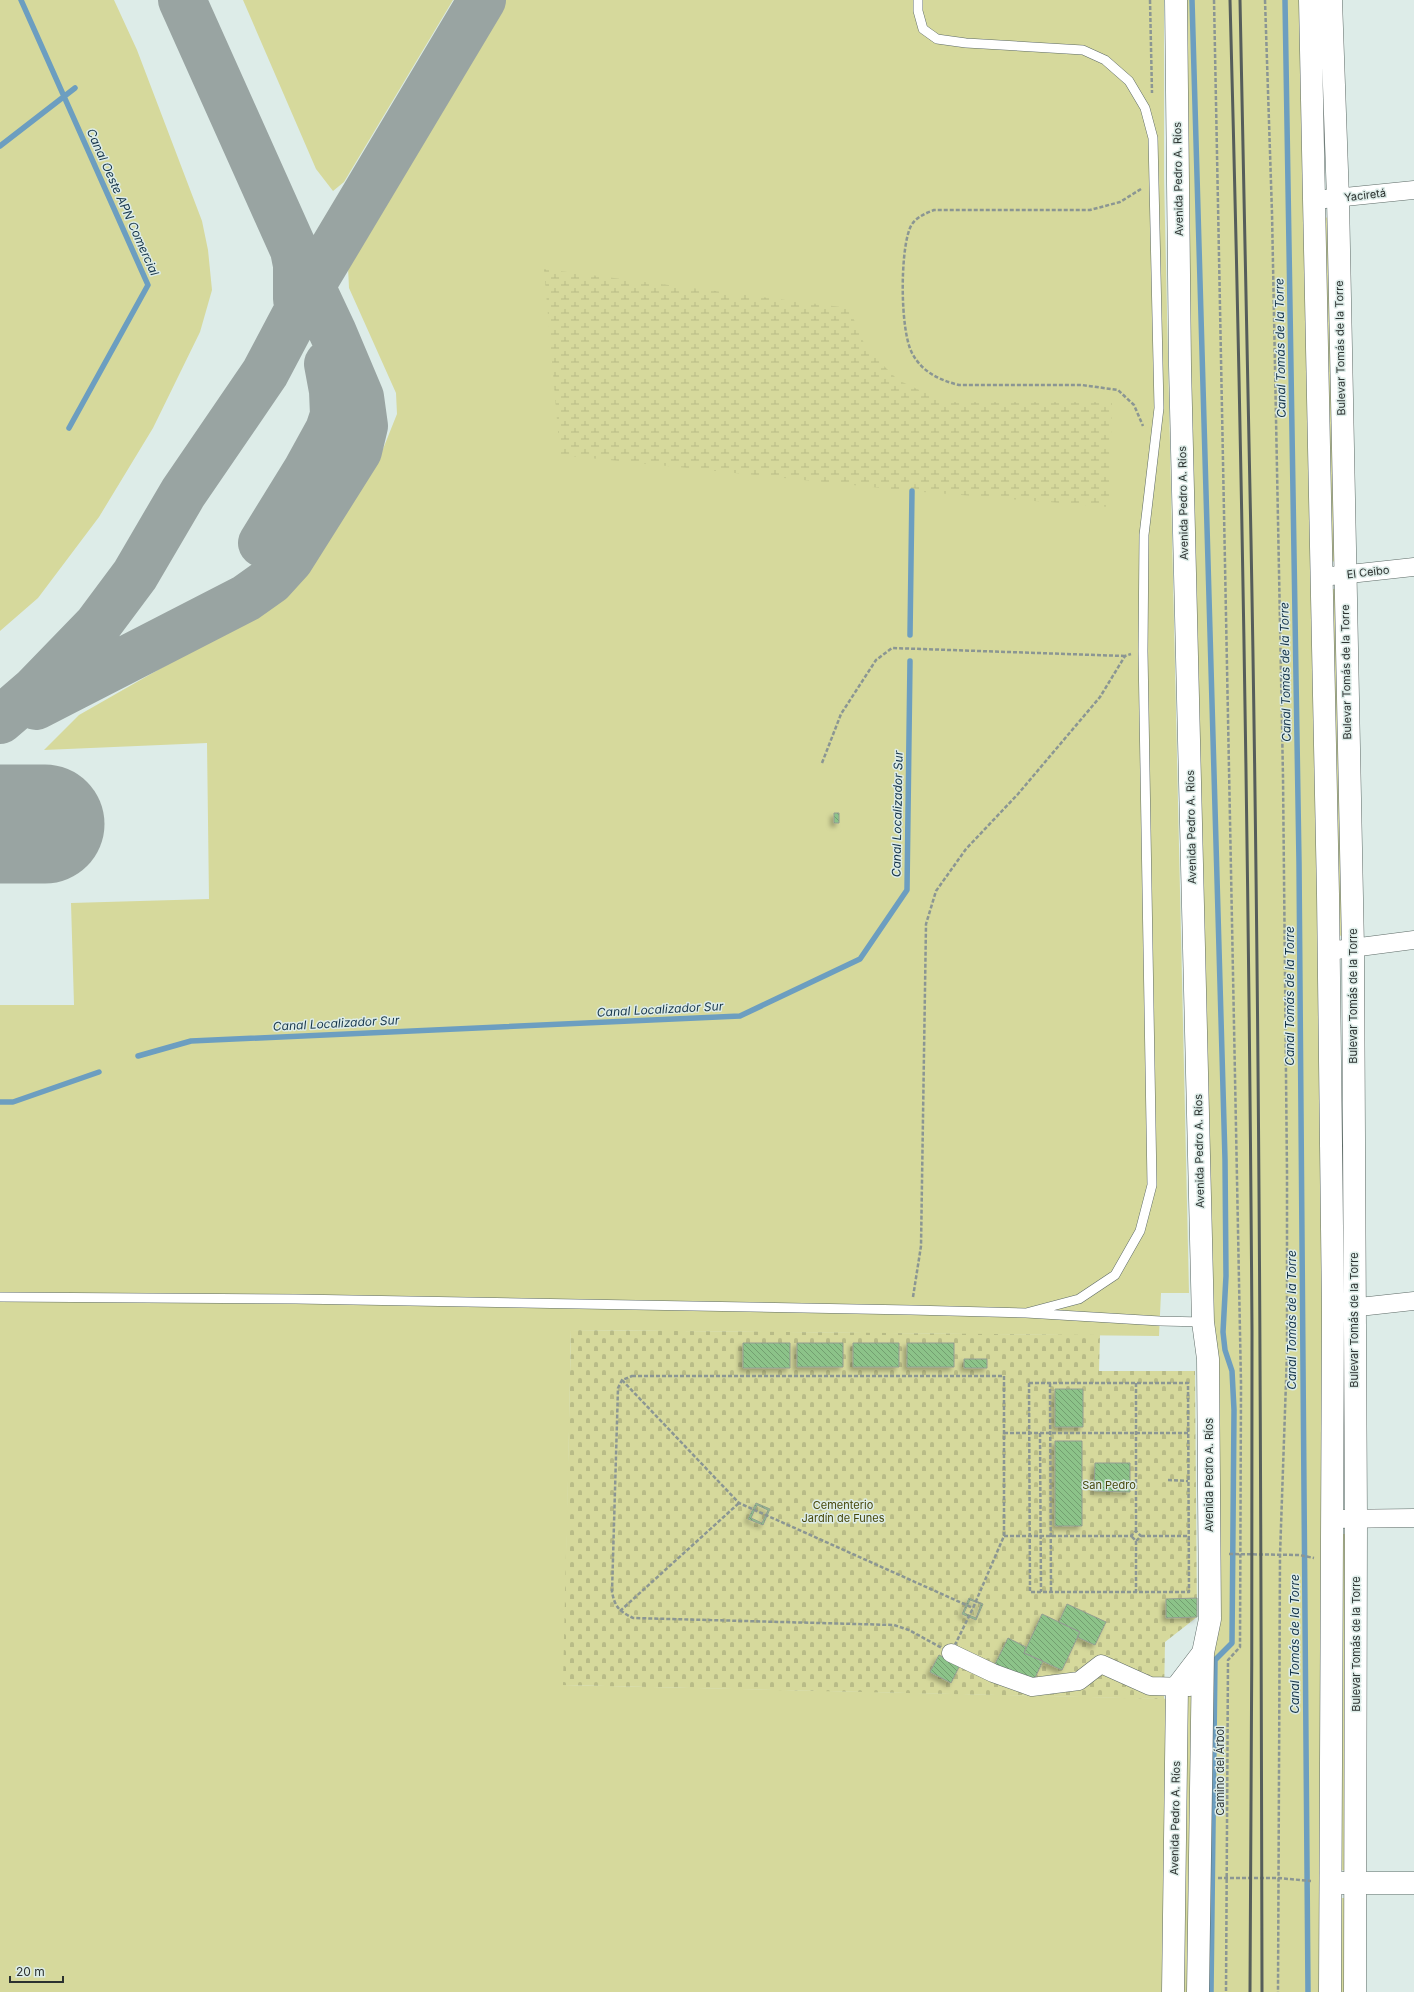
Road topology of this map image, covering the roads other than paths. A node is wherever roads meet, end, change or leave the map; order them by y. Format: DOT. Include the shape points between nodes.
graph roads {
  1 [pos="918,0"];
  2 [pos="1176,0"];
  3 [pos="1310,0"];
  4 [pos="1331,0"];
  5 [pos="1414,190"];
  6 [pos="1338,199"];
  7 [pos="1315,200"];
  8 [pos="1414,566"];
  9 [pos="1344,574"];
  10 [pos="1322,577"];
  11 [pos="1414,940"];
  12 [pos="1353,948"];
  13 [pos="1329,951"];
  14 [pos="0,1297"];
  15 [pos="1414,1301"];
  16 [pos="1354,1308"];
  17 [pos="1333,1310"];
  18 [pos="1026,1313"];
  19 [pos="1204,1322"];
  20 [pos="1414,1518"];
  21 [pos="1332,1519"];
  22 [pos="1356,1519"];
  23 [pos="951,1653"];
  24 [pos="1203,1653"];
  25 [pos="1177,1686"];
  26 [pos="1203,1687"];
  27 [pos="1176,1760"];
  28 [pos="1202,1760"];
  29 [pos="1322,1882"];
  30 [pos="1355,1883"];
  31 [pos="1414,1883"];
  32 [pos="1173,1992"];
  33 [pos="1198,1992"];
  34 [pos="1330,1992"];
  35 [pos="1355,1992"];
  1 -- 18 [label="lane" via="923,29 938,39 1084,50 1105,60 1129,81 1145,108 1153,138 1159,408 1144,535 1143,651 1152,1185 1140,1231 1115,1275 1079,1299"];
  2 -- 19 [label="street, Avenida Pedro A. Ríos" via="1180,366"];
  3 -- 7 [label="street, Bulevar Tomás de la Torre"];
  4 -- 6 [label="street, Bulevar Tomás de la Torre"];
  5 -- 6 [label="street, Yaciretá"];
  6 -- 7 [label="street, Yaciretá"];
  6 -- 9 [label="street, Bulevar Tomás de la Torre"];
  7 -- 10 [label="street, Bulevar Tomás de la Torre"];
  8 -- 9 [label="street, El Ceibo"];
  9 -- 10 [label="street, El Ceibo"];
  9 -- 12 [label="street, Bulevar Tomás de la Torre"];
  10 -- 13 [label="street, Bulevar Tomás de la Torre"];
  11 -- 12 [label="street"];
  12 -- 13 [label="street"];
  12 -- 16 [label="street, Bulevar Tomás de la Torre"];
  13 -- 17 [label="street, Bulevar Tomás de la Torre"];
  14 -- 18 [label="lane" via="296,1299"];
  15 -- 16 [label="street"];
  16 -- 17 [label="street"];
  16 -- 22 [label="street, Bulevar Tomás de la Torre"];
  17 -- 21 [label="street, Bulevar Tomás de la Torre"];
  18 -- 19 [label="lane"];
  19 -- 24 [label="street, Avenida Pedro A. Ríos" via="1208,1359 1210,1619"];
  20 -- 22 [label="street"];
  21 -- 22 [label="street"];
  21 -- 29 [label="street, Bulevar Tomás de la Torre"];
  22 -- 30 [label="street, Bulevar Tomás de la Torre"];
  23 -- 25 [label="street" via="993,1674 1032,1686 1079,1681 1100,1664 1150,1686"];
  24 -- 25 [label="street, Avenida Pedro A. Ríos"];
  24 -- 26 [label="street, Avenida Pedro A. Ríos"];
  25 -- 26 [label="street"];
  25 -- 27 [label="street, Avenida Pedro A. Ríos"];
  26 -- 28 [label="street, Avenida Pedro A. Ríos"];
  27 -- 28 [label="street"];
  27 -- 32 [label="street, Avenida Pedro A. Ríos"];
  28 -- 33 [label="street, Avenida Pedro A. Ríos"];
  29 -- 30 [label="street"];
  29 -- 34 [label="street, Bulevar Tomás de la Torre"];
  30 -- 31 [label="street"];
  30 -- 35 [label="street, Bulevar Tomás de la Torre"];
}
